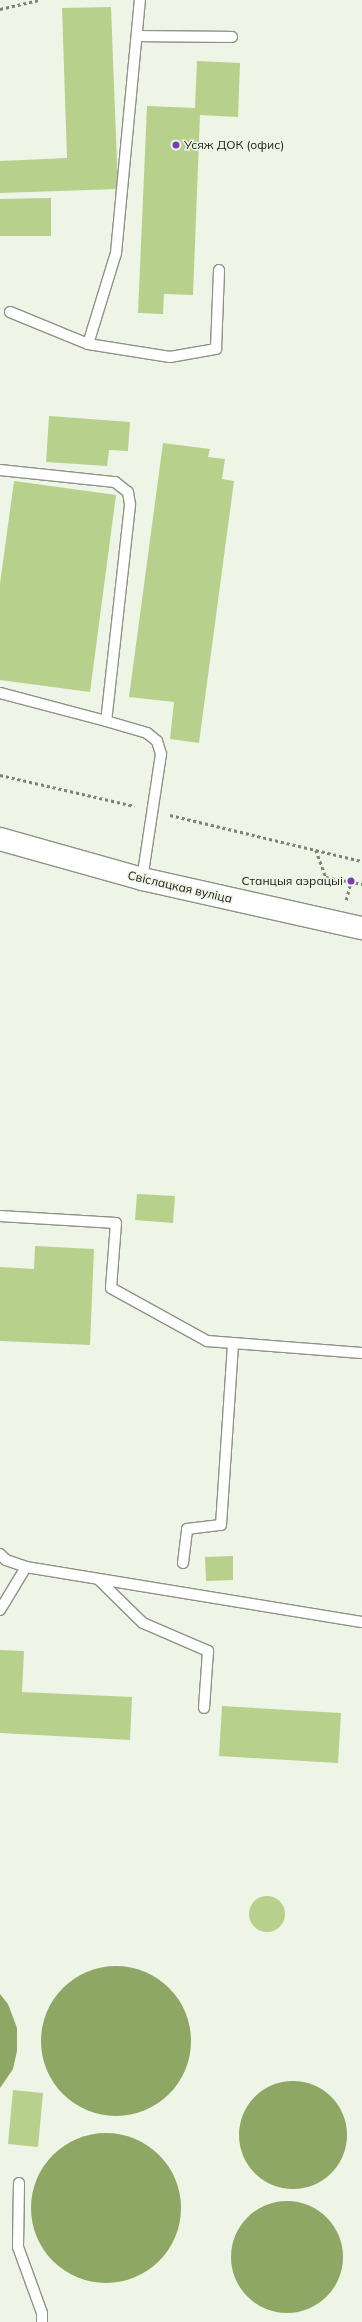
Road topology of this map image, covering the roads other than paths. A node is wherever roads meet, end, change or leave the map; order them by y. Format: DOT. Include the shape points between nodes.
graph roads {
  1 [pos="140,0"];
  2 [pos="137,36"];
  3 [pos="232,37"];
  4 [pos="219,270"];
  5 [pos="10,312"];
  6 [pos="88,344"];
  7 [pos="0,470"];
  8 [pos="0,693"];
  9 [pos="106,721"];
  10 [pos="0,839"];
  11 [pos="142,879"];
  12 [pos="362,928"];
  13 [pos="0,1216"];
  14 [pos="233,1343"];
  15 [pos="362,1353"];
  16 [pos="0,1554"];
  17 [pos="183,1564"];
  18 [pos="26,1567"];
  19 [pos="98,1579"];
  20 [pos="0,1610"];
  21 [pos="362,1622"];
  22 [pos="204,1708"];
  23 [pos="19,2183"];
  24 [pos="42,2322"];
  1 -- 2 [label="lane"];
  2 -- 3 [label="lane"];
  2 -- 6 [label="lane" via="116,253"];
  4 -- 6 [label="lane" via="216,349 170,357"];
  5 -- 6 [label="lane"];
  7 -- 9 [label="lane" via="115,482 128,492 130,505"];
  8 -- 9 [label="lane"];
  9 -- 11 [label="lane" via="147,733 157,740 160,768"];
  10 -- 11 [label="street, Свіслацкая вуліца"];
  11 -- 12 [label="street, Свіслацкая вуліца"];
  13 -- 14 [label="lane" via="116,1223 111,1288 207,1341"];
  14 -- 15 [label="lane"];
  14 -- 17 [label="lane" via="221,1525 187,1529"];
  16 -- 18 [label="lane" via="6,1560"];
  18 -- 19 [label="lane"];
  18 -- 20 [label="lane"];
  19 -- 21 [label="lane"];
  19 -- 22 [label="lane" via="143,1623 208,1651"];
  23 -- 24 [label="lane" via="18,2247 42,2313"];
}
